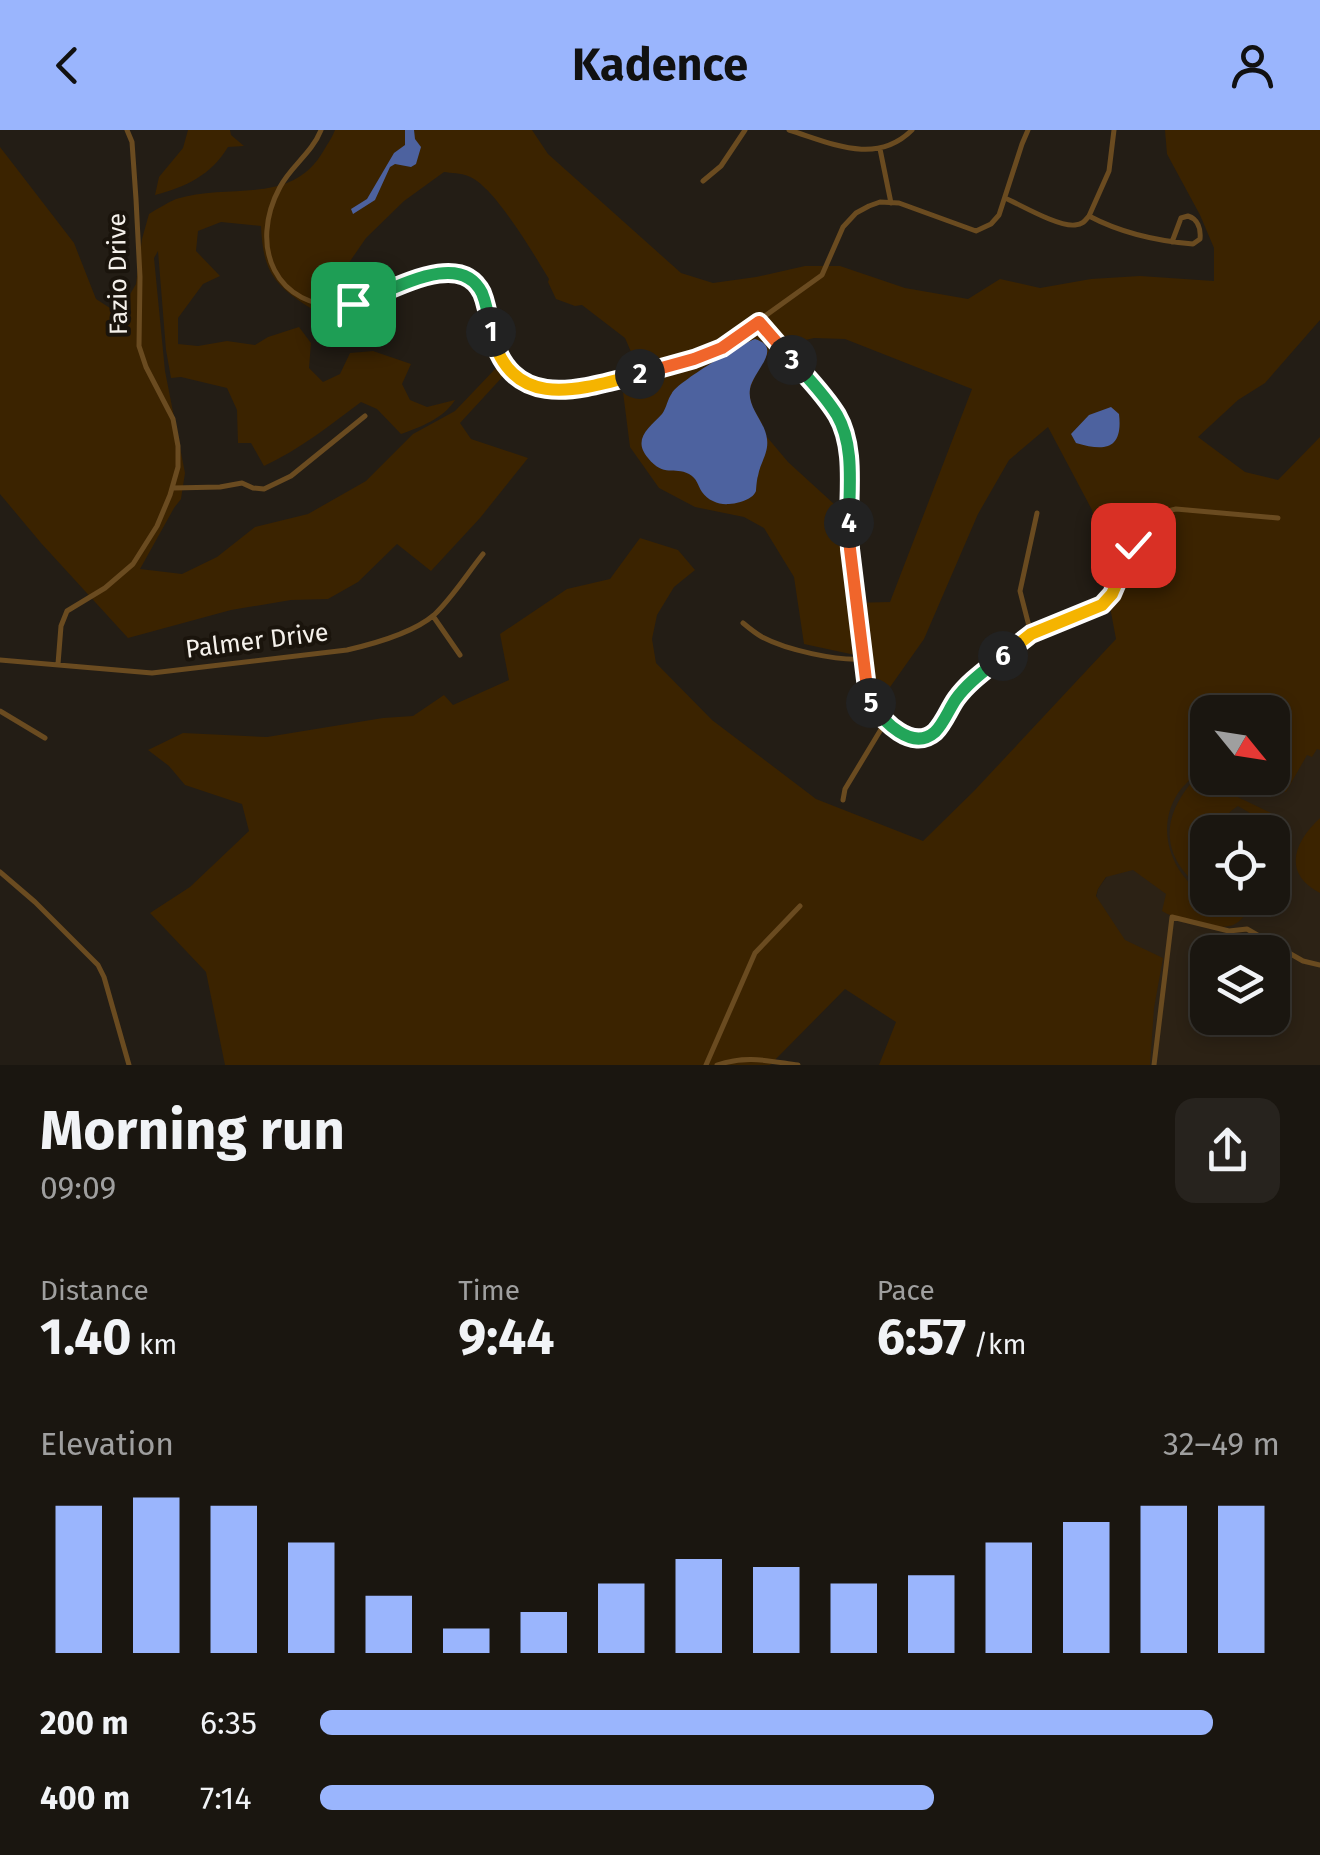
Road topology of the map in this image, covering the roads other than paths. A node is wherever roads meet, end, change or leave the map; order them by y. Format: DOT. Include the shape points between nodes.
graph roads {
  1 [pos="127,130"];
  2 [pos="321,130"];
  3 [pos="745,130"];
  4 [pos="789,130"];
  5 [pos="912,130"];
  6 [pos="1028,130"];
  7 [pos="1114,130"];
  8 [pos="880,149"];
  9 [pos="703,181"];
  10 [pos="1005,198"];
  11 [pos="890,203"];
  12 [pos="1089,216"];
  13 [pos="1172,242"];
  14 [pos="759,322"];
  15 [pos="365,416"];
  16 [pos="172,488"];
  17 [pos="1037,512"];
  18 [pos="1278,518"];
  19 [pos="483,554"];
  20 [pos="433,616"];
  21 [pos="743,622"];
  22 [pos="1031,634"];
  23 [pos="460,655"];
  24 [pos="863,658"];
  25 [pos="0,660"];
  26 [pos="58,664"];
  27 [pos="0,710"];
  28 [pos="886,721"];
  29 [pos="45,738"];
  30 [pos="843,800"];
  31 [pos="0,872"];
  32 [pos="800,906"];
  33 [pos="1320,965"];
  34 [pos="129,1065"];
  35 [pos="706,1065"];
  36 [pos="718,1065"];
  37 [pos="798,1065"];
  38 [pos="1154,1065"];
  1 -- 16 [label="street, Fazio Drive" via="136,184 139,346 175,428"];
  2 -- 14 [label="street" via="277,191 266,232 276,274 304,299 347,306 438,272 458,274 482,293 506,367 532,386 556,391 694,359"];
  3 -- 9 [label="street"];
  4 -- 8 [label="street" via="844,147"];
  5 -- 8 [label="street"];
  6 -- 10 [label="street"];
  7 -- 12 [label="street" via="1109,171"];
  8 -- 11 [label="street"];
  10 -- 11 [label="street" via="995,221 976,231"];
  10 -- 12 [label="street" via="1068,225"];
  11 -- 14 [label="street" via="856,213 822,275"];
  12 -- 13 [label="street"];
  13 -- 13 [label="street" via="1200,239 1195,220 1182,218"];
  14 -- 24 [label="street" via="844,429"];
  15 -- 16 [label="street" via="264,490 242,483"];
  16 -- 26 [label="street, Fazio Drive" via="133,564 67,611"];
  17 -- 22 [label="street" via="1020,590"];
  18 -- 22 [label="street" via="1163,512 1140,531 1102,605"];
  19 -- 20 [label="street, Palmer Drive"];
  20 -- 23 [label="street"];
  20 -- 26 [label="street, Palmer Drive" via="347,650 152,673"];
  21 -- 24 [label="street" via="776,643"];
  22 -- 28 [label="street" via="957,697 934,732 908,737"];
  24 -- 28 [label="street" via="868,696"];
  25 -- 26 [label="street, Palmer Drive"];
  27 -- 29 [label="street"];
  28 -- 30 [label="street"];
  31 -- 34 [label="street" via="98,965"];
  32 -- 35 [label="street" via="755,953"];
  33 -- 38 [label="street" via="1247,929 1172,917"];
  36 -- 37 [label="street" via="747,1058"];
}
